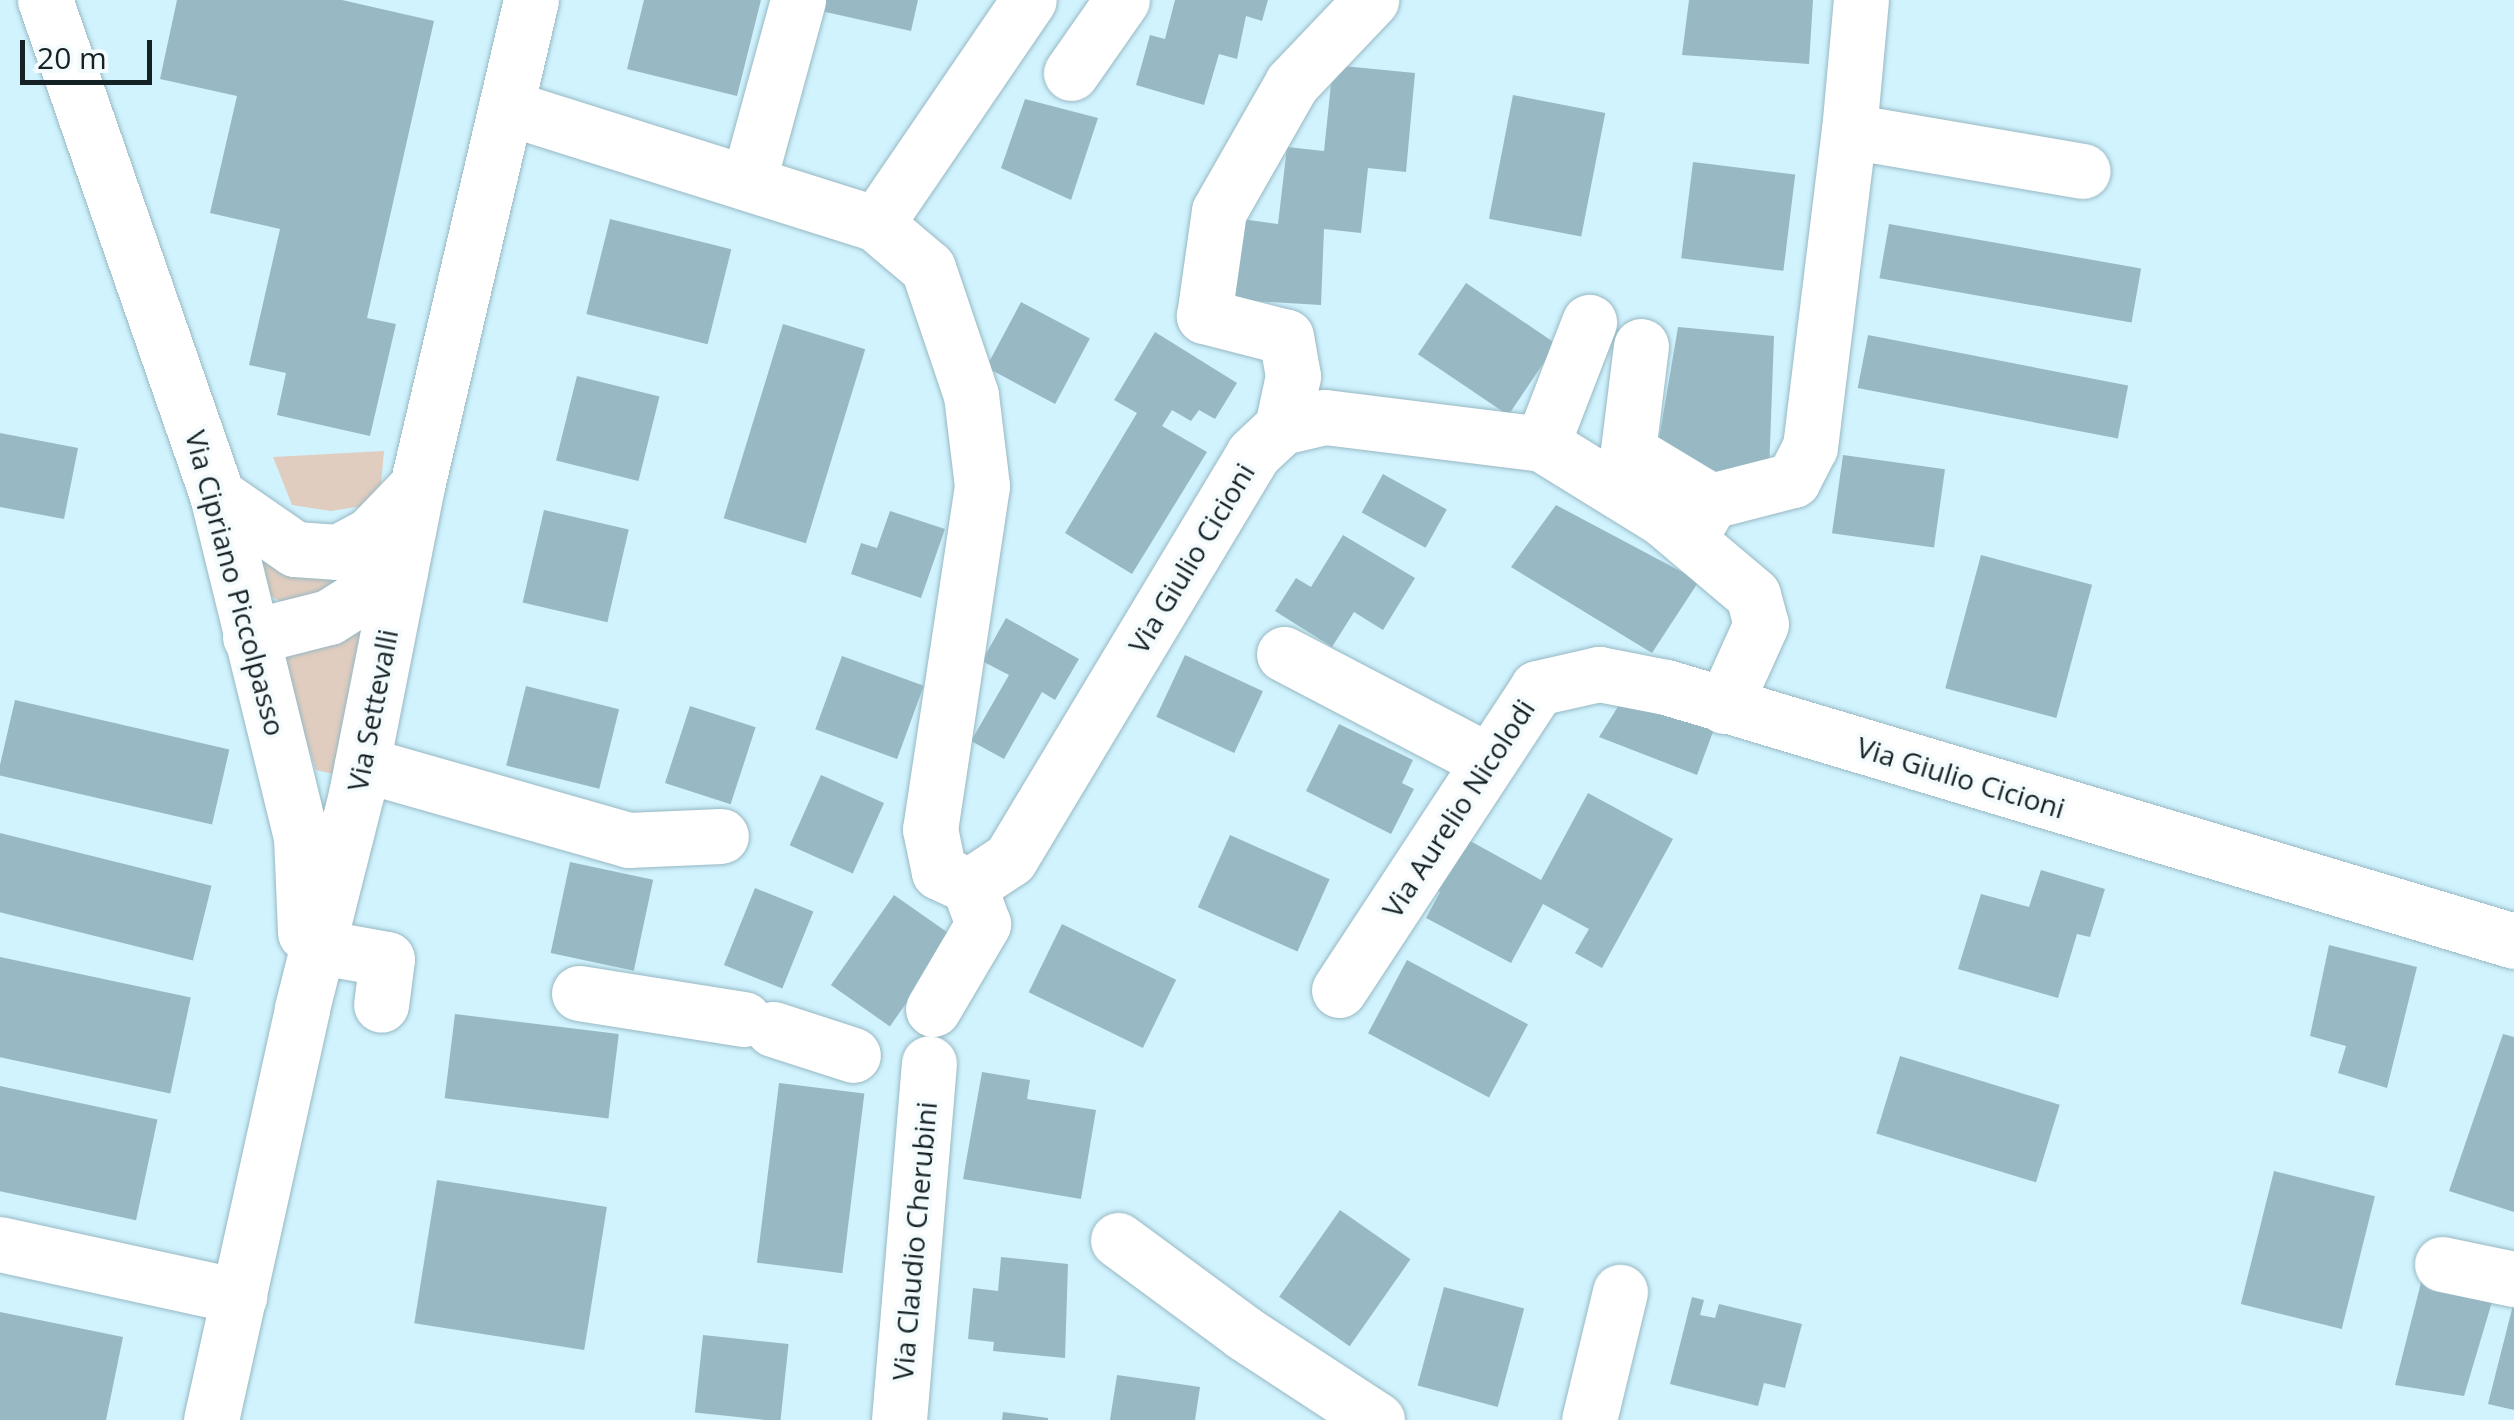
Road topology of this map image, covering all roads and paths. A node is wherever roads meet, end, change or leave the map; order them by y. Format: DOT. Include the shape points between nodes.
graph roads {
  1 [pos="46,0"];
  2 [pos="531,0"];
  3 [pos="798,0"];
  4 [pos="1030,0"];
  5 [pos="1122,0"];
  6 [pos="1370,0"];
  7 [pos="1862,0"];
  8 [pos="1071,73"];
  9 [pos="506,107"];
  10 [pos="1849,131"];
  11 [pos="2083,171"];
  12 [pos="748,183"];
  13 [pos="876,224"];
  14 [pos="1589,322"];
  15 [pos="1641,346"];
  16 [pos="1282,426"];
  17 [pos="1542,444"];
  18 [pos="417,486"];
  19 [pos="217,495"];
  20 [pos="1700,520"];
  21 [pos="400,572"];
  22 [pos="250,638"];
  23 [pos="1284,654"];
  24 [pos="1724,706"];
  25 [pos="1489,761"];
  26 [pos="286,778"];
  27 [pos="359,779"];
  28 [pos="720,836"];
  29 [pos="969,886"];
  30 [pos="2514,941"];
  31 [pos="321,947"];
  32 [pos="1339,990"];
  33 [pos="579,993"];
  34 [pos="381,1004"];
  35 [pos="302,1008"];
  36 [pos="933,1009"];
  37 [pos="1118,1240"];
  38 [pos="0,1244"];
  39 [pos="2442,1264"];
  40 [pos="2514,1278"];
  41 [pos="1620,1292"];
  42 [pos="239,1296"];
  43 [pos="210,1420"];
  44 [pos="899,1420"];
  45 [pos="1377,1420"];
  46 [pos="1589,1420"];
  1 -- 19 [label="street, Via Cipriano Piccolpasso"];
  2 -- 9 [label="street, Via Settevalli"];
  3 -- 12 [label="street"];
  4 -- 13 [label="street"];
  5 -- 8 [label="street"];
  6 -- 16 [label="street" via="1292,83 1218,211 1204,316 1286,337 1293,376"];
  7 -- 10 [label="street"];
  9 -- 12 [label="street"];
  9 -- 18 [label="street, Via Settevalli"];
  10 -- 11 [label="street"];
  10 -- 20 [label="street" via="1810,447 1793,480"];
  12 -- 13 [label="street"];
  13 -- 29 [label="street" via="928,268 971,395 982,486 930,829 939,872"];
  14 -- 17 [label="street"];
  15 -- 20 [label="street" via="1628,452"];
  16 -- 17 [label="street" via="1325,417"];
  16 -- 29 [label="street, Via Giulio Cicioni" via="1253,454 1010,859"];
  17 -- 20 [label="street" via="1662,518"];
  18 -- 19 [label="street" via="391,517 338,552 296,549"];
  18 -- 21 [label="street, Via Settevalli"];
  19 -- 22 [label="street, Via Cipriano Piccolpasso"];
  20 -- 24 [label="street" via="1753,595 1761,624"];
  21 -- 22 [label="street" via="329,617"];
  21 -- 27 [label="street, Via Settevalli"];
  22 -- 26 [label="street, Via Cipriano Piccolpasso"];
  23 -- 25 [label="street"];
  24 -- 25 [label="street, Via Aurelio Nicolodi" via="1599,674 1537,688"];
  24 -- 30 [label="street, Via Giulio Cicioni"];
  25 -- 32 [label="street, Via Aurelio Nicolodi"];
  26 -- 27 [label="street" via="310,796 332,800"];
  26 -- 35 [label="street, Via Cipriano Piccolpasso" via="302,853"];
  27 -- 28 [label="street" via="628,840"];
  27 -- 31 [label="street, Via Settevalli"];
  29 -- 36 [label="street" via="983,924"];
  31 -- 34 [label="street" via="388,959"];
  31 -- 35 [label="street, Via Settevalli"];
  33 -- 44 [label="street, Via Claudio Cherubini" via="758,1024 899,1067"];
  35 -- 42 [label="street, Via Settevalli"];
  37 -- 45 [label="street"];
  38 -- 42 [label="street"];
  39 -- 40 [label="street"];
  41 -- 46 [label="street"];
  42 -- 43 [label="street, Via Settevalli"];
}
